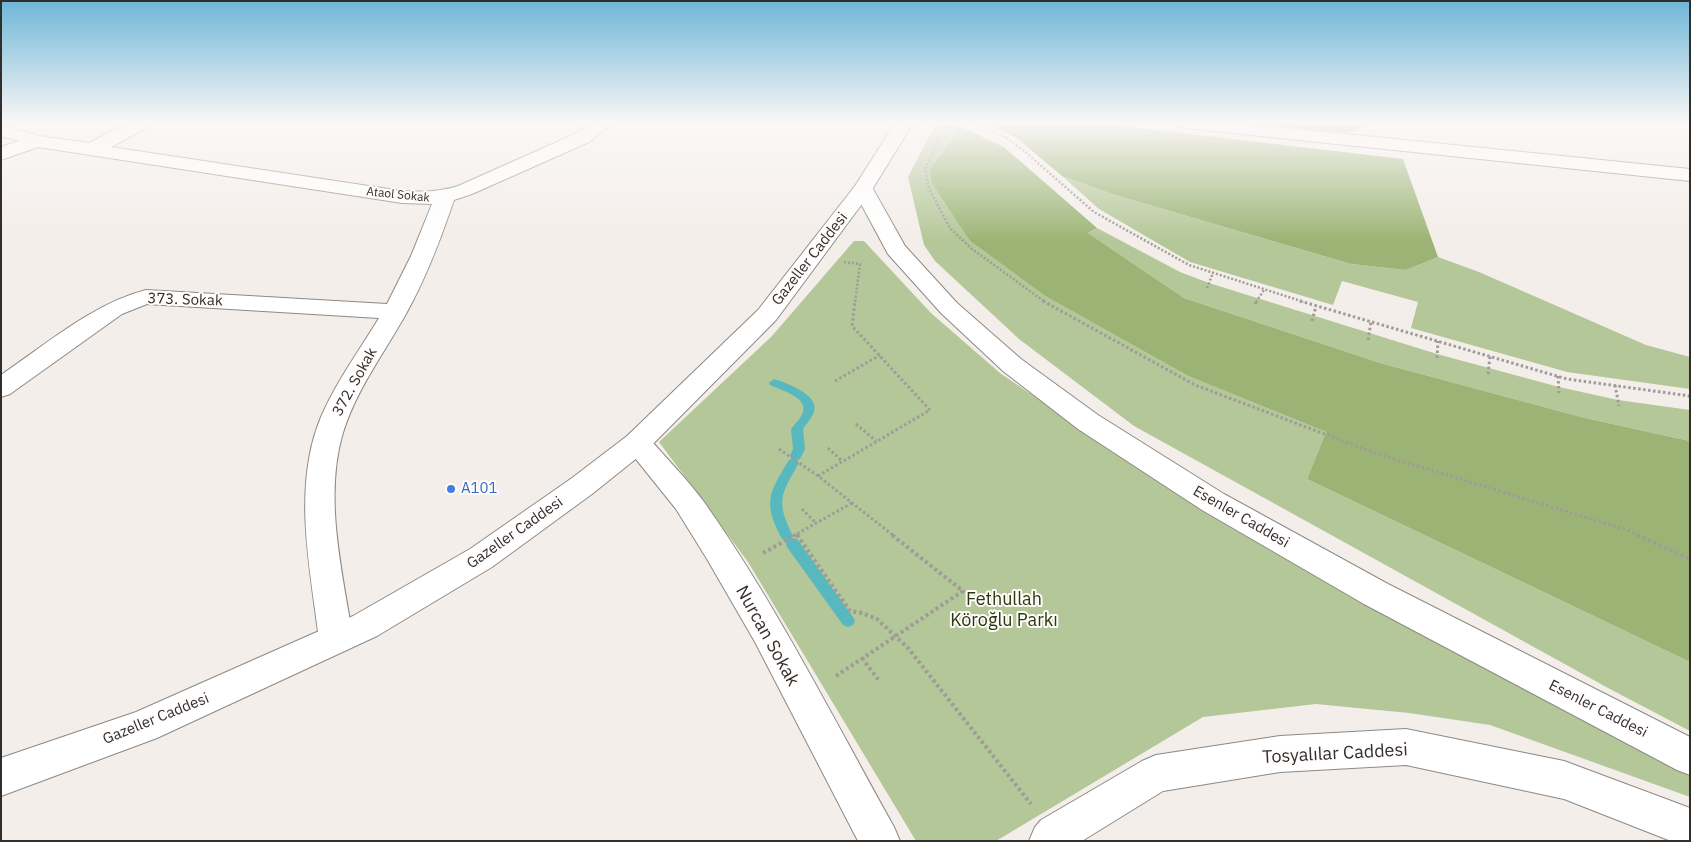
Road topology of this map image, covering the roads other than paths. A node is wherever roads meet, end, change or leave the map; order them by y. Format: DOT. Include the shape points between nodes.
graph roads {
  1 [pos="178,162"];
  2 [pos="526,162"];
  3 [pos="880,162"];
  4 [pos="1561,162"];
  5 [pos="1690,175"];
  6 [pos="863,189"];
  7 [pos="445,197"];
  8 [pos="395,312"];
  9 [pos="1,388"];
  10 [pos="637,443"];
  11 [pos="336,640"];
  12 [pos="1690,757"];
  13 [pos="1,777"];
  14 [pos="1041,824"];
  15 [pos="1690,828"];
  16 [pos="880,841"];
  1 -- 7 [label="street, Ataol Sokak" via="402,197"];
  2 -- 7 [label="street, Ataol Sokak"];
  3 -- 6 [label="street, Gazeller Caddesi"];
  4 -- 5 [label="street"];
  6 -- 10 [label="street, Gazeller Caddesi" via="767,314"];
  6 -- 12 [label="street, Esenler Caddesi" via="896,249 948,308 1012,365 1088,422 1213,502 1376,594"];
  7 -- 8 [label="street, 372. Sokak" via="418,267"];
  8 -- 9 [label="street, 373. Sokak" via="146,297 114,309"];
  8 -- 11 [label="street, 372. Sokak" via="336,412 324,453 321,492"];
  10 -- 11 [label="street, Gazeller Caddesi" via="481,558"];
  10 -- 16 [label="street, Nurcan Sokak" via="692,509 741,588"];
  11 -- 13 [label="street, Gazeller Caddesi" via="144,726"];
  14 -- 15 [label="street, Tosyalılar Caddesi" via="1056,834 1156,774 1280,754 1406,747 1564,780"];
}
